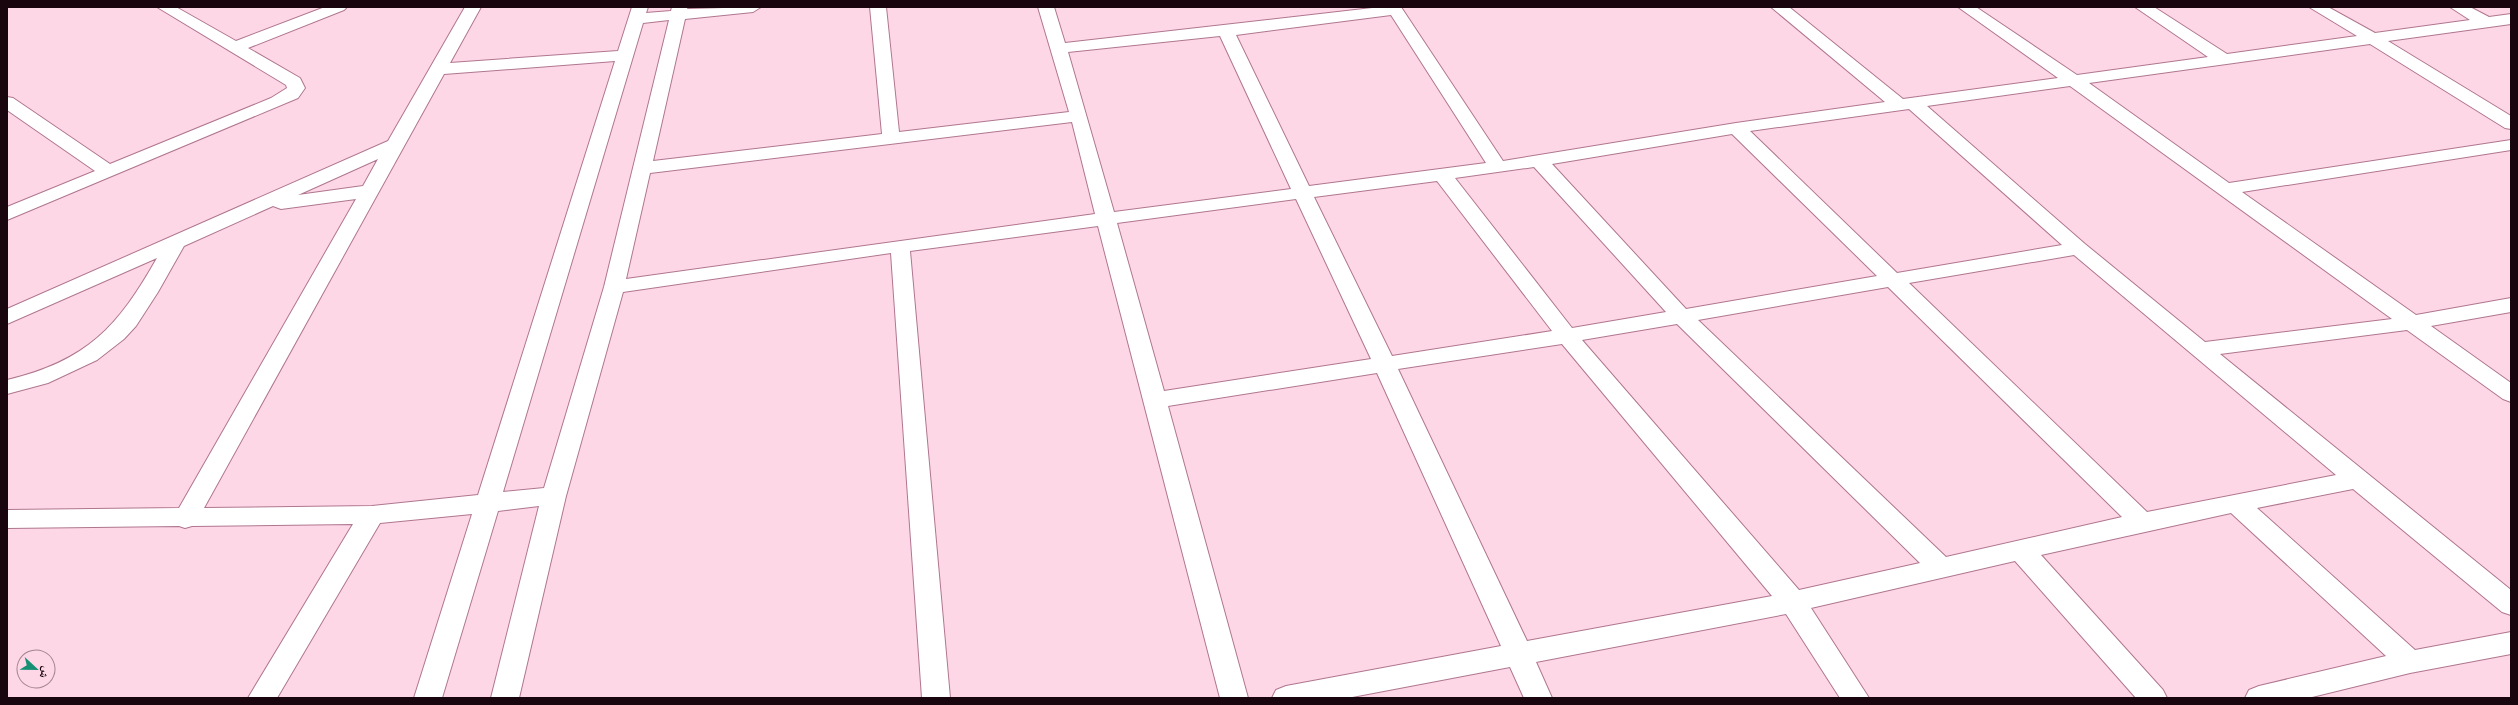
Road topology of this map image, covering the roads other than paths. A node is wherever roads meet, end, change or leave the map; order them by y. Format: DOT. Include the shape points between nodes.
graph roads {
  1 [pos="165,7"];
  2 [pos="339,7"];
  3 [pos="474,7"];
  4 [pos="753,7"];
  5 [pos="878,7"];
  6 [pos="1046,7"];
  7 [pos="1779,7"];
  8 [pos="1966,7"];
  9 [pos="2143,7"];
  10 [pos="2317,7"];
  11 [pos="2458,7"];
  12 [pos="1394,9"];
  13 [pos="679,11"];
  14 [pos="638,13"];
  15 [pos="2511,19"];
  16 [pos="2486,22"];
  17 [pos="1226,31"];
  18 [pos="2372,38"];
  19 [pos="236,47"];
  20 [pos="1060,48"];
  21 [pos="625,55"];
  22 [pos="2222,59"];
  23 [pos="438,69"];
  24 [pos="2073,80"];
  25 [pos="7,102"];
  26 [pos="1906,104"];
  27 [pos="1079,116"];
  28 [pos="2511,124"];
  29 [pos="1736,128"];
  30 [pos="892,138"];
  31 [pos="395,145"];
  32 [pos="2511,145"];
  33 [pos="1539,161"];
  34 [pos="1498,167"];
  35 [pos="643,168"];
  36 [pos="109,172"];
  37 [pos="1442,174"];
  38 [pos="2225,189"];
  39 [pos="369,191"];
  40 [pos="1300,193"];
  41 [pos="256,206"];
  42 [pos="7,214"];
  43 [pos="1105,219"];
  44 [pos="176,242"];
  45 [pos="900,246"];
  46 [pos="2078,248"];
  47 [pos="1896,281"];
  48 [pos="614,287"];
  49 [pos="2511,305"];
  50 [pos="1681,316"];
  51 [pos="7,317"];
  52 [pos="2411,323"];
  53 [pos="1567,336"];
  54 [pos="2201,349"];
  55 [pos="1386,364"];
  56 [pos="7,387"];
  57 [pos="2511,394"];
  58 [pos="1154,400"];
  59 [pos="2357,479"];
  60 [pos="554,496"];
  61 [pos="489,503"];
  62 [pos="2236,504"];
  63 [pos="372,515"];
  64 [pos="7,519"];
  65 [pos="186,519"];
  66 [pos="2142,522"];
  67 [pos="2021,550"];
  68 [pos="1941,568"];
  69 [pos="1793,602"];
  70 [pos="2511,605"];
  71 [pos="2511,643"];
  72 [pos="1520,655"];
  73 [pos="2410,662"];
  74 [pos="2289,696"];
  75 [pos="262,698"];
  76 [pos="428,698"];
  77 [pos="505,698"];
  78 [pos="936,698"];
  79 [pos="1234,698"];
  80 [pos="1286,698"];
  81 [pos="1538,698"];
  82 [pos="1855,698"];
  83 [pos="2153,698"];
  84 [pos="2259,698"];
  1 -- 19 [label="street"];
  2 -- 19 [label="street"];
  3 -- 23 [label="street"];
  4 -- 13 [label="street"];
  5 -- 30 [label="street"];
  6 -- 20 [label="street"];
  7 -- 26 [label="street"];
  8 -- 24 [label="street"];
  9 -- 22 [label="street"];
  10 -- 18 [label="street"];
  11 -- 16 [label="street"];
  12 -- 17 [label="street"];
  12 -- 34 [label="street"];
  13 -- 14 [label="street"];
  13 -- 35 [label="street"];
  14 -- 21 [label="street"];
  15 -- 16 [label="street"];
  16 -- 18 [label="street"];
  17 -- 20 [label="street"];
  17 -- 40 [label="street"];
  18 -- 22 [label="street"];
  18 -- 28 [label="street"];
  19 -- 36 [label="street" via="294,82 296,88 292,94"];
  20 -- 27 [label="street"];
  21 -- 23 [label="street"];
  21 -- 61 [label="street"];
  22 -- 24 [label="street"];
  23 -- 31 [label="street"];
  24 -- 26 [label="street"];
  24 -- 38 [label="street"];
  25 -- 36 [label="street"];
  26 -- 29 [label="street"];
  26 -- 46 [label="street"];
  27 -- 30 [label="street"];
  27 -- 43 [label="street"];
  29 -- 33 [label="street"];
  29 -- 47 [label="street"];
  30 -- 35 [label="street"];
  31 -- 39 [label="street"];
  31 -- 41 [label="street"];
  32 -- 38 [label="street"];
  33 -- 34 [label="street"];
  33 -- 50 [label="street"];
  34 -- 37 [label="street"];
  35 -- 48 [label="street"];
  36 -- 42 [label="street"];
  37 -- 40 [label="street"];
  37 -- 53 [label="street"];
  38 -- 52 [label="street"];
  39 -- 41 [label="street"];
  39 -- 65 [label="street"];
  40 -- 43 [label="street"];
  40 -- 55 [label="street"];
  41 -- 44 [label="street"];
  43 -- 45 [label="street"];
  43 -- 58 [label="street"];
  44 -- 51 [label="street"];
  44 -- 56 [label="street" via="128,321 94,352 63,370"];
  45 -- 48 [label="street"];
  45 -- 78 [label="street"];
  46 -- 47 [label="street"];
  46 -- 54 [label="street"];
  47 -- 50 [label="street"];
  47 -- 66 [label="street"];
  48 -- 60 [label="street"];
  49 -- 52 [label="street"];
  50 -- 53 [label="street"];
  50 -- 68 [label="street"];
  52 -- 54 [label="street"];
  52 -- 57 [label="street"];
  53 -- 55 [label="street"];
  53 -- 69 [label="street"];
  54 -- 59 [label="street"];
  55 -- 58 [label="street"];
  55 -- 72 [label="street"];
  58 -- 79 [label="street"];
  59 -- 62 [label="street"];
  59 -- 70 [label="street"];
  60 -- 61 [label="street"];
  60 -- 77 [label="street"];
  61 -- 63 [label="street"];
  61 -- 76 [label="street"];
  62 -- 66 [label="street"];
  62 -- 73 [label="street"];
  63 -- 65 [label="street"];
  63 -- 75 [label="street"];
  64 -- 65 [label="street"];
  66 -- 67 [label="street"];
  67 -- 68 [label="street"];
  67 -- 83 [label="street"];
  68 -- 69 [label="street"];
  69 -- 72 [label="street"];
  69 -- 82 [label="street"];
  71 -- 73 [label="street"];
  72 -- 80 [label="street"];
  72 -- 81 [label="street"];
  73 -- 74 [label="street"];
  74 -- 84 [label="street"];
}
